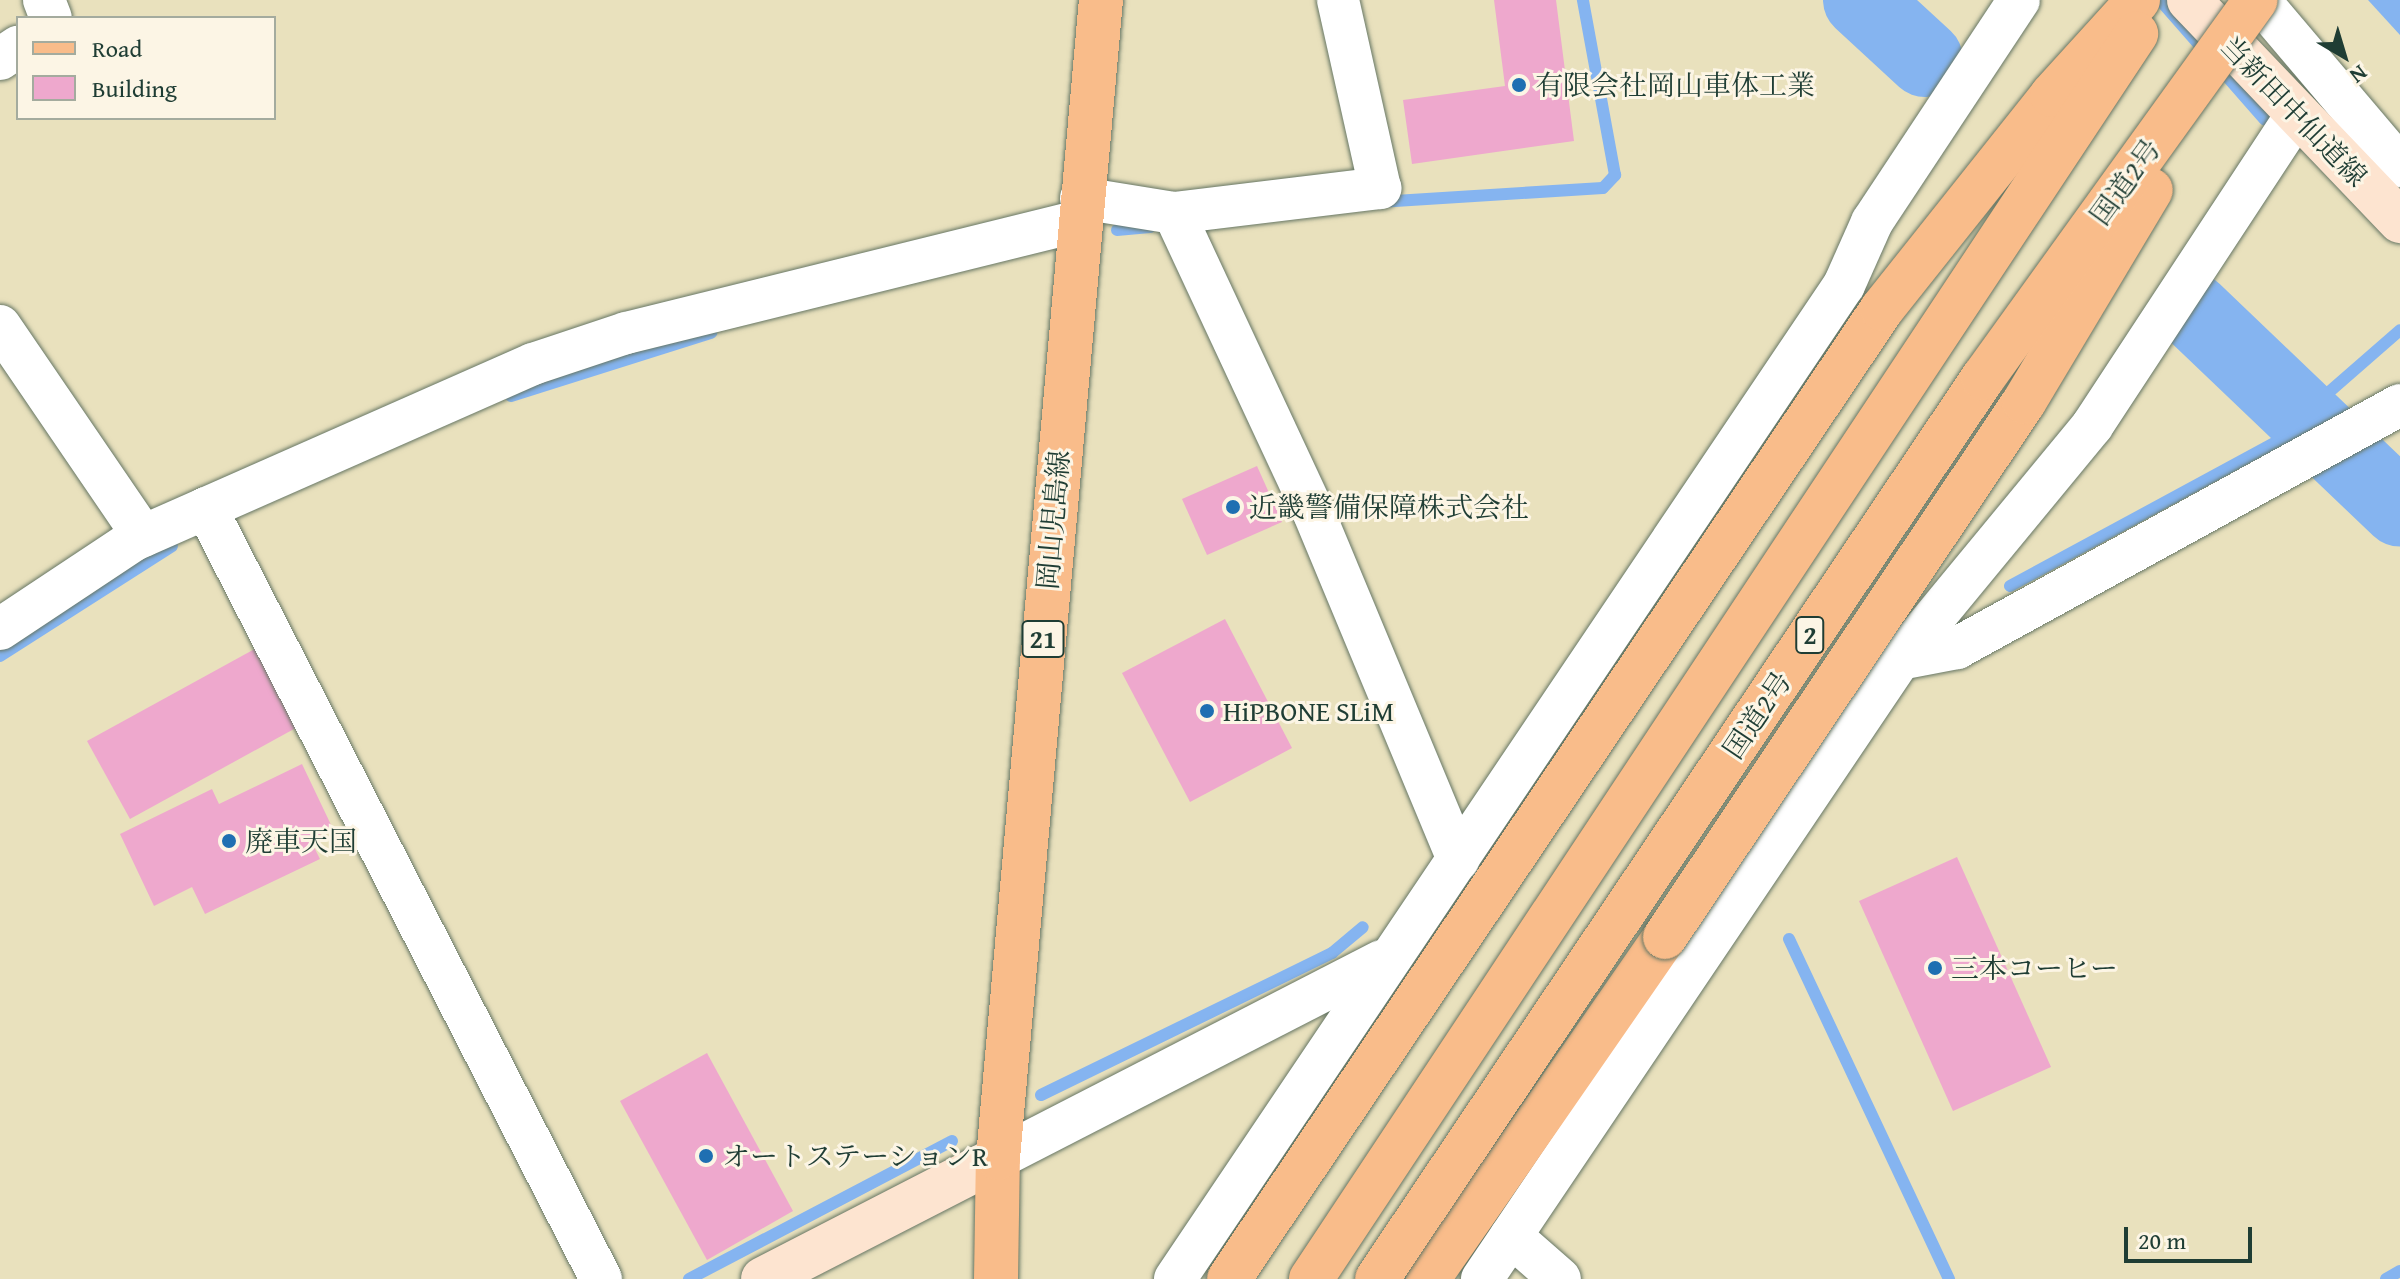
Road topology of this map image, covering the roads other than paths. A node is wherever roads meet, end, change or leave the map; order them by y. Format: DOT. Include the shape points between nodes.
graph roads {
  1 [pos="1101,0"];
  2 [pos="1338,0"];
  3 [pos="2019,0"];
  4 [pos="2138,0"];
  5 [pos="2159,0"];
  6 [pos="2189,0"];
  7 [pos="2258,0"];
  8 [pos="2295,117"];
  9 [pos="2400,166"];
  10 [pos="1080,209"];
  11 [pos="2400,221"];
  12 [pos="1178,222"];
  13 [pos="0,326"];
  14 [pos="2400,405"];
  15 [pos="212,520"];
  16 [pos="143,536"];
  17 [pos="0,629"];
  18 [pos="1900,659"];
  19 [pos="1458,860"];
  20 [pos="1385,958"];
  21 [pos="998,1158"];
  22 [pos="1511,1236"];
  23 [pos="601,1279"];
  24 [pos="763,1279"];
  25 [pos="996,1279"];
  26 [pos="1175,1279"];
  27 [pos="1229,1279"];
  28 [pos="1311,1279"];
  29 [pos="1377,1279"];
  30 [pos="1428,1279"];
  31 [pos="1482,1279"];
  32 [pos="1560,1279"];
  1 -- 10 [label="main road, 岡山児島線 / 21"];
  2 -- 12 [label="street" via="1380,188"];
  3 -- 19 [label="street" via="1902,173 1844,285"];
  4 -- 27 [label="main road" via="2052,95 1882,309"];
  5 -- 28 [label="main road, 国道2号 / 2"];
  6 -- 8 [label="main road, 当新田中仙道線"];
  7 -- 9 [label="street"];
  7 -- 29 [label="main road, 国道2号 / 2, bridge" via="1983,378"];
  7 -- 30 [label="main road, bridge" via="2024,402"];
  8 -- 11 [label="main road, 当新田中仙道線"];
  8 -- 18 [label="street" via="2092,426"];
  10 -- 12 [label="street"];
  10 -- 15 [label="street" via="626,333 533,364"];
  10 -- 21 [label="main road, 岡山児島線 / 21"];
  12 -- 19 [label="street" via="1313,511"];
  13 -- 16 [label="street"];
  14 -- 18 [label="street" via="1957,648"];
  15 -- 16 [label="street"];
  15 -- 23 [label="street"];
  16 -- 17 [label="street"];
  18 -- 22 [label="street"];
  19 -- 20 [label="street"];
  20 -- 21 [label="street"];
  20 -- 26 [label="street"];
  21 -- 24 [label="main road"];
  21 -- 25 [label="main road, 岡山児島線 / 21"];
  22 -- 31 [label="street"];
  22 -- 32 [label="street"];
}
